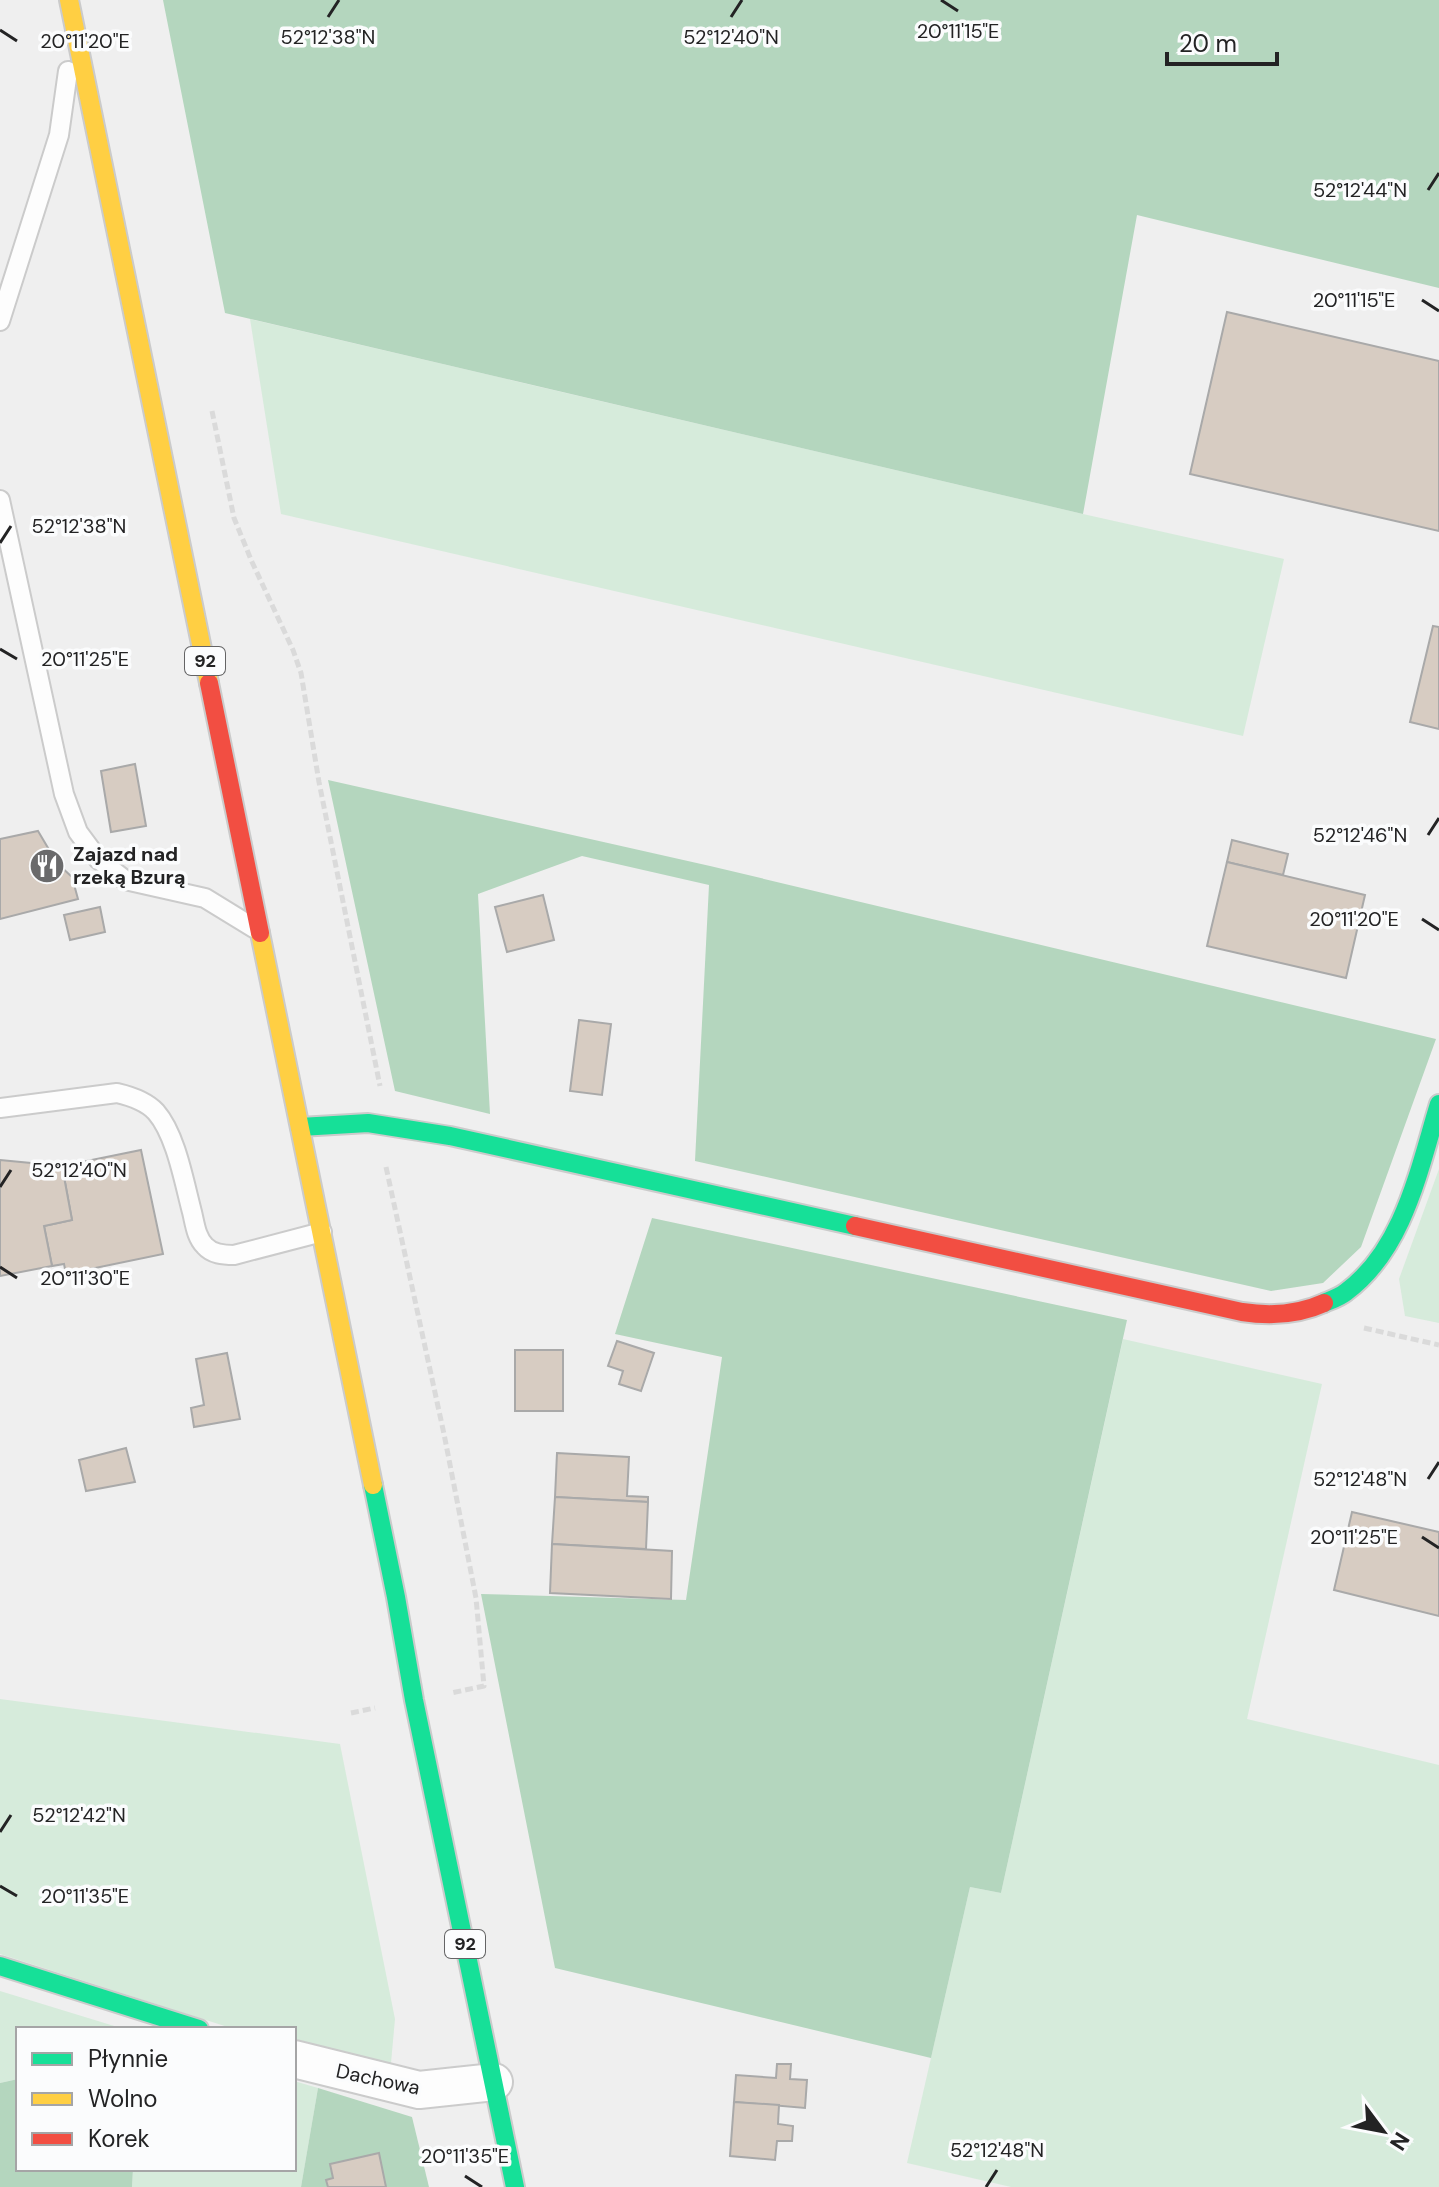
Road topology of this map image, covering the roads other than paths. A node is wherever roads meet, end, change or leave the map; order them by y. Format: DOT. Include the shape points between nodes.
graph roads {
  1 [pos="71,6"];
  2 [pos="0,321"];
  3 [pos="0,500"];
  4 [pos="259,932"];
  5 [pos="1439,1104"];
  6 [pos="0,1108"];
  7 [pos="300,1127"];
  8 [pos="322,1232"];
  9 [pos="0,1966"];
  10 [pos="193,2027"];
  11 [pos="302,2061"];
  12 [pos="494,2082"];
  13 [pos="515,2187"];
  1 -- 2 [label="lane" via="59,135"];
  1 -- 4 [label="main road, 92"];
  3 -- 4 [label="lane" via="64,794 78,832 98,859 125,880 205,898"];
  4 -- 7 [label="main road, 92"];
  5 -- 7 [label="main road" via="1401,1223 1383,1254 1345,1293 1318,1307 1272,1315 450,1136 368,1123"];
  6 -- 8 [label="lane" via="117,1093 135,1097 155,1110 165,1126 198,1236 207,1249 234,1255"];
  7 -- 8 [label="main road, 92"];
  8 -- 12 [label="main road, 92"];
  9 -- 10 [label="main road"];
  11 -- 12 [label="street, Dachowa" via="419,2090"];
  12 -- 13 [label="main road, 92"];
}
